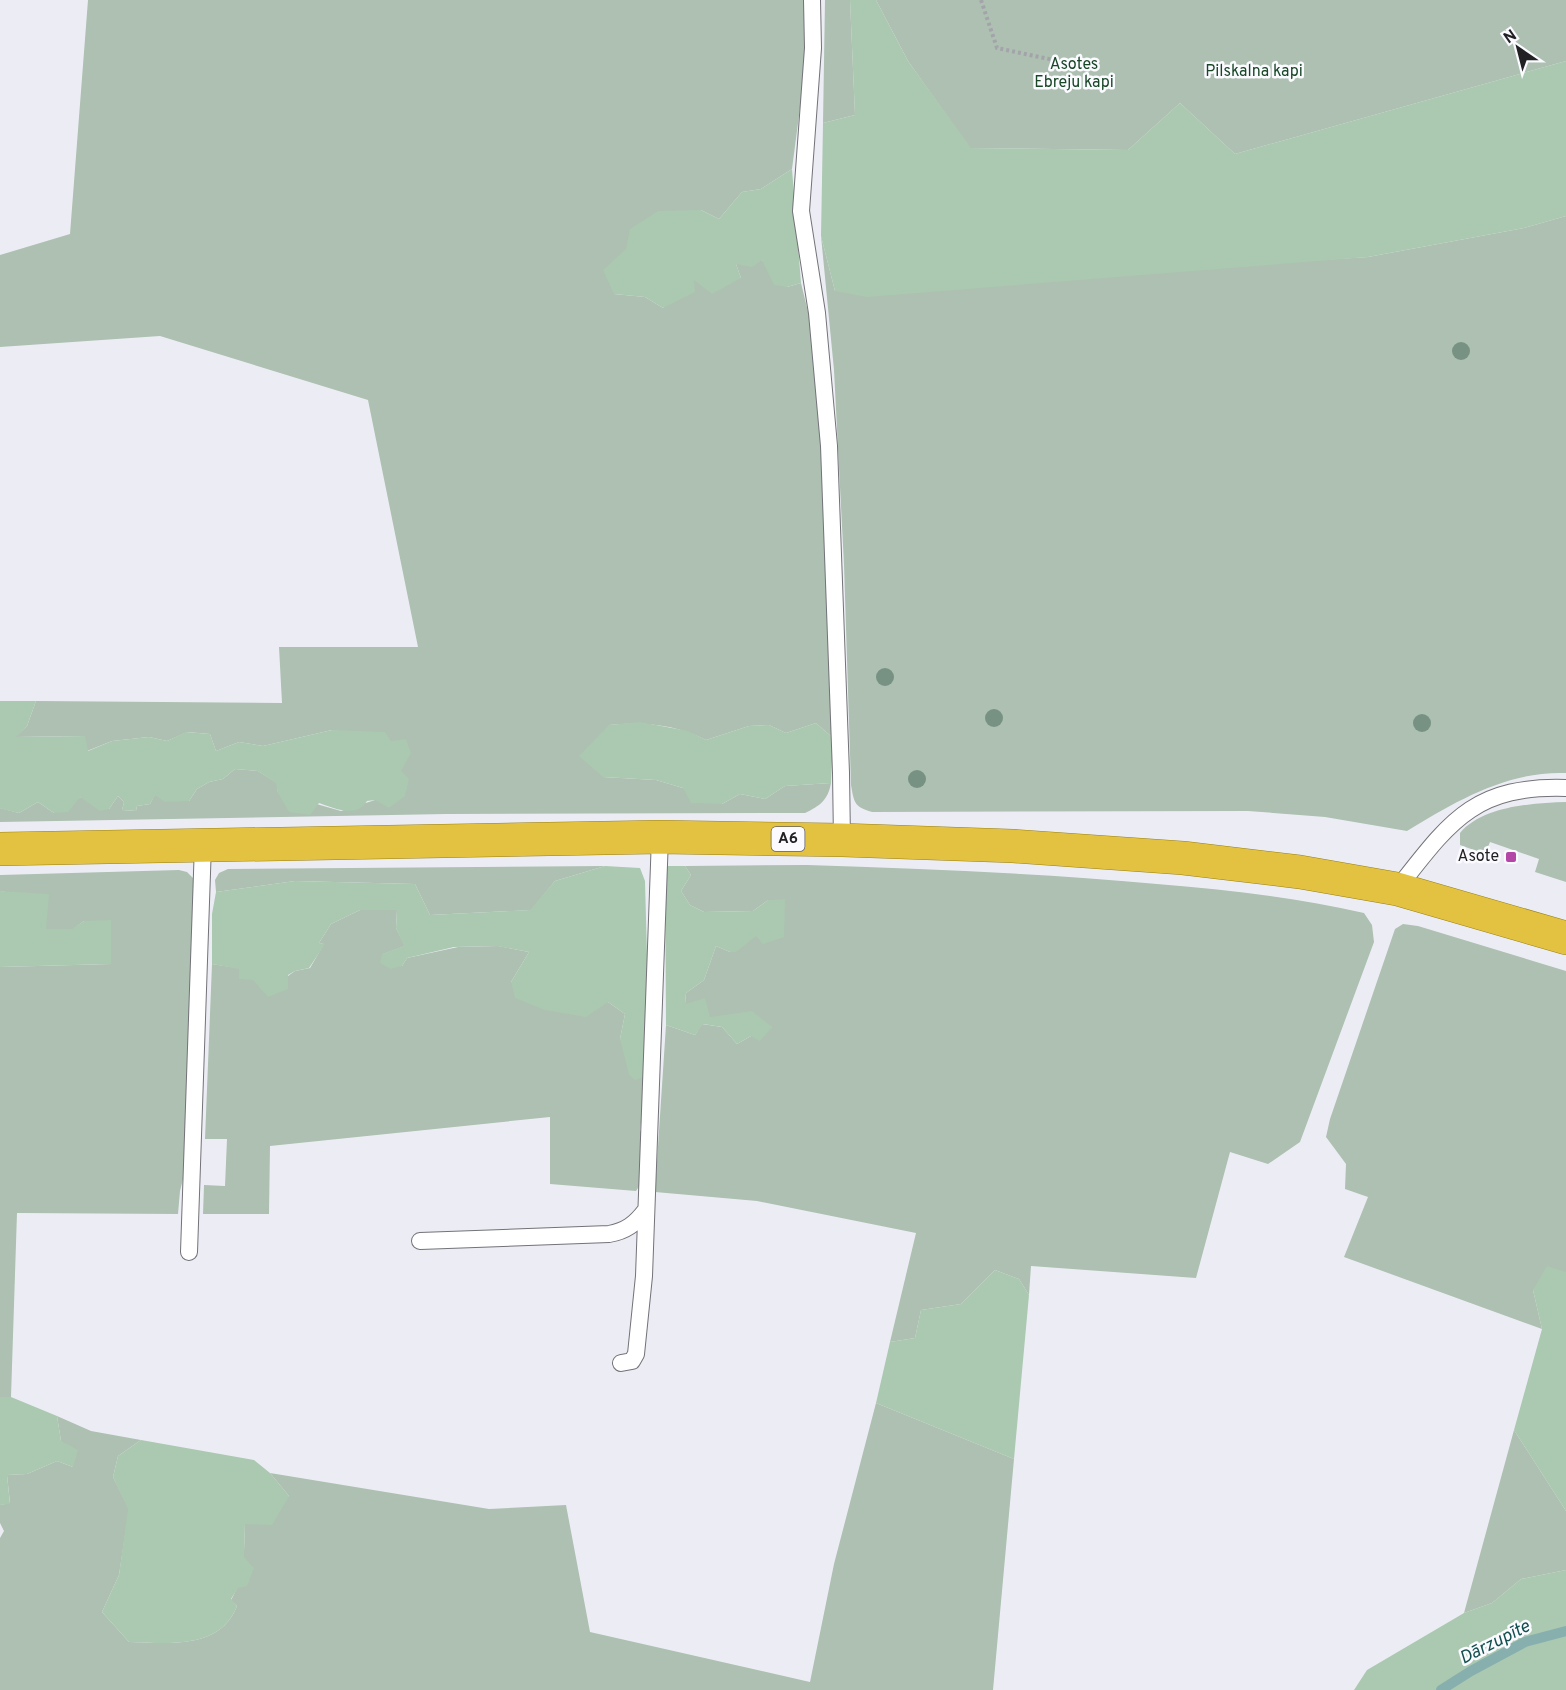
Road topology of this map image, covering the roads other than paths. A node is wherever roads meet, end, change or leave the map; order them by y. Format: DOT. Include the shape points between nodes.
graph roads {
  1 [pos="812,0"];
  2 [pos="1566,788"];
  3 [pos="660,837"];
  4 [pos="842,840"];
  5 [pos="203,844"];
  6 [pos="0,849"];
  7 [pos="1397,890"];
  8 [pos="1566,938"];
  9 [pos="645,1211"];
  10 [pos="420,1240"];
  11 [pos="189,1252"];
  12 [pos="621,1363"];
  1 -- 4 [label="lane" via="813,48 801,212 817,313 829,446"];
  2 -- 7 [label="lane" via="1515,790 1473,808 1441,833"];
  3 -- 4 [label="highway, A6"];
  3 -- 5 [label="highway, A6"];
  3 -- 9 [label="lane"];
  4 -- 7 [label="highway, A6" via="1013,846 1183,858 1300,872"];
  5 -- 6 [label="highway, A6"];
  5 -- 11 [label="lane"];
  7 -- 8 [label="highway, A6"];
  9 -- 10 [label="lane" via="632,1225 609,1234"];
  9 -- 12 [label="lane" via="644,1276 636,1354 632,1361"];
}
